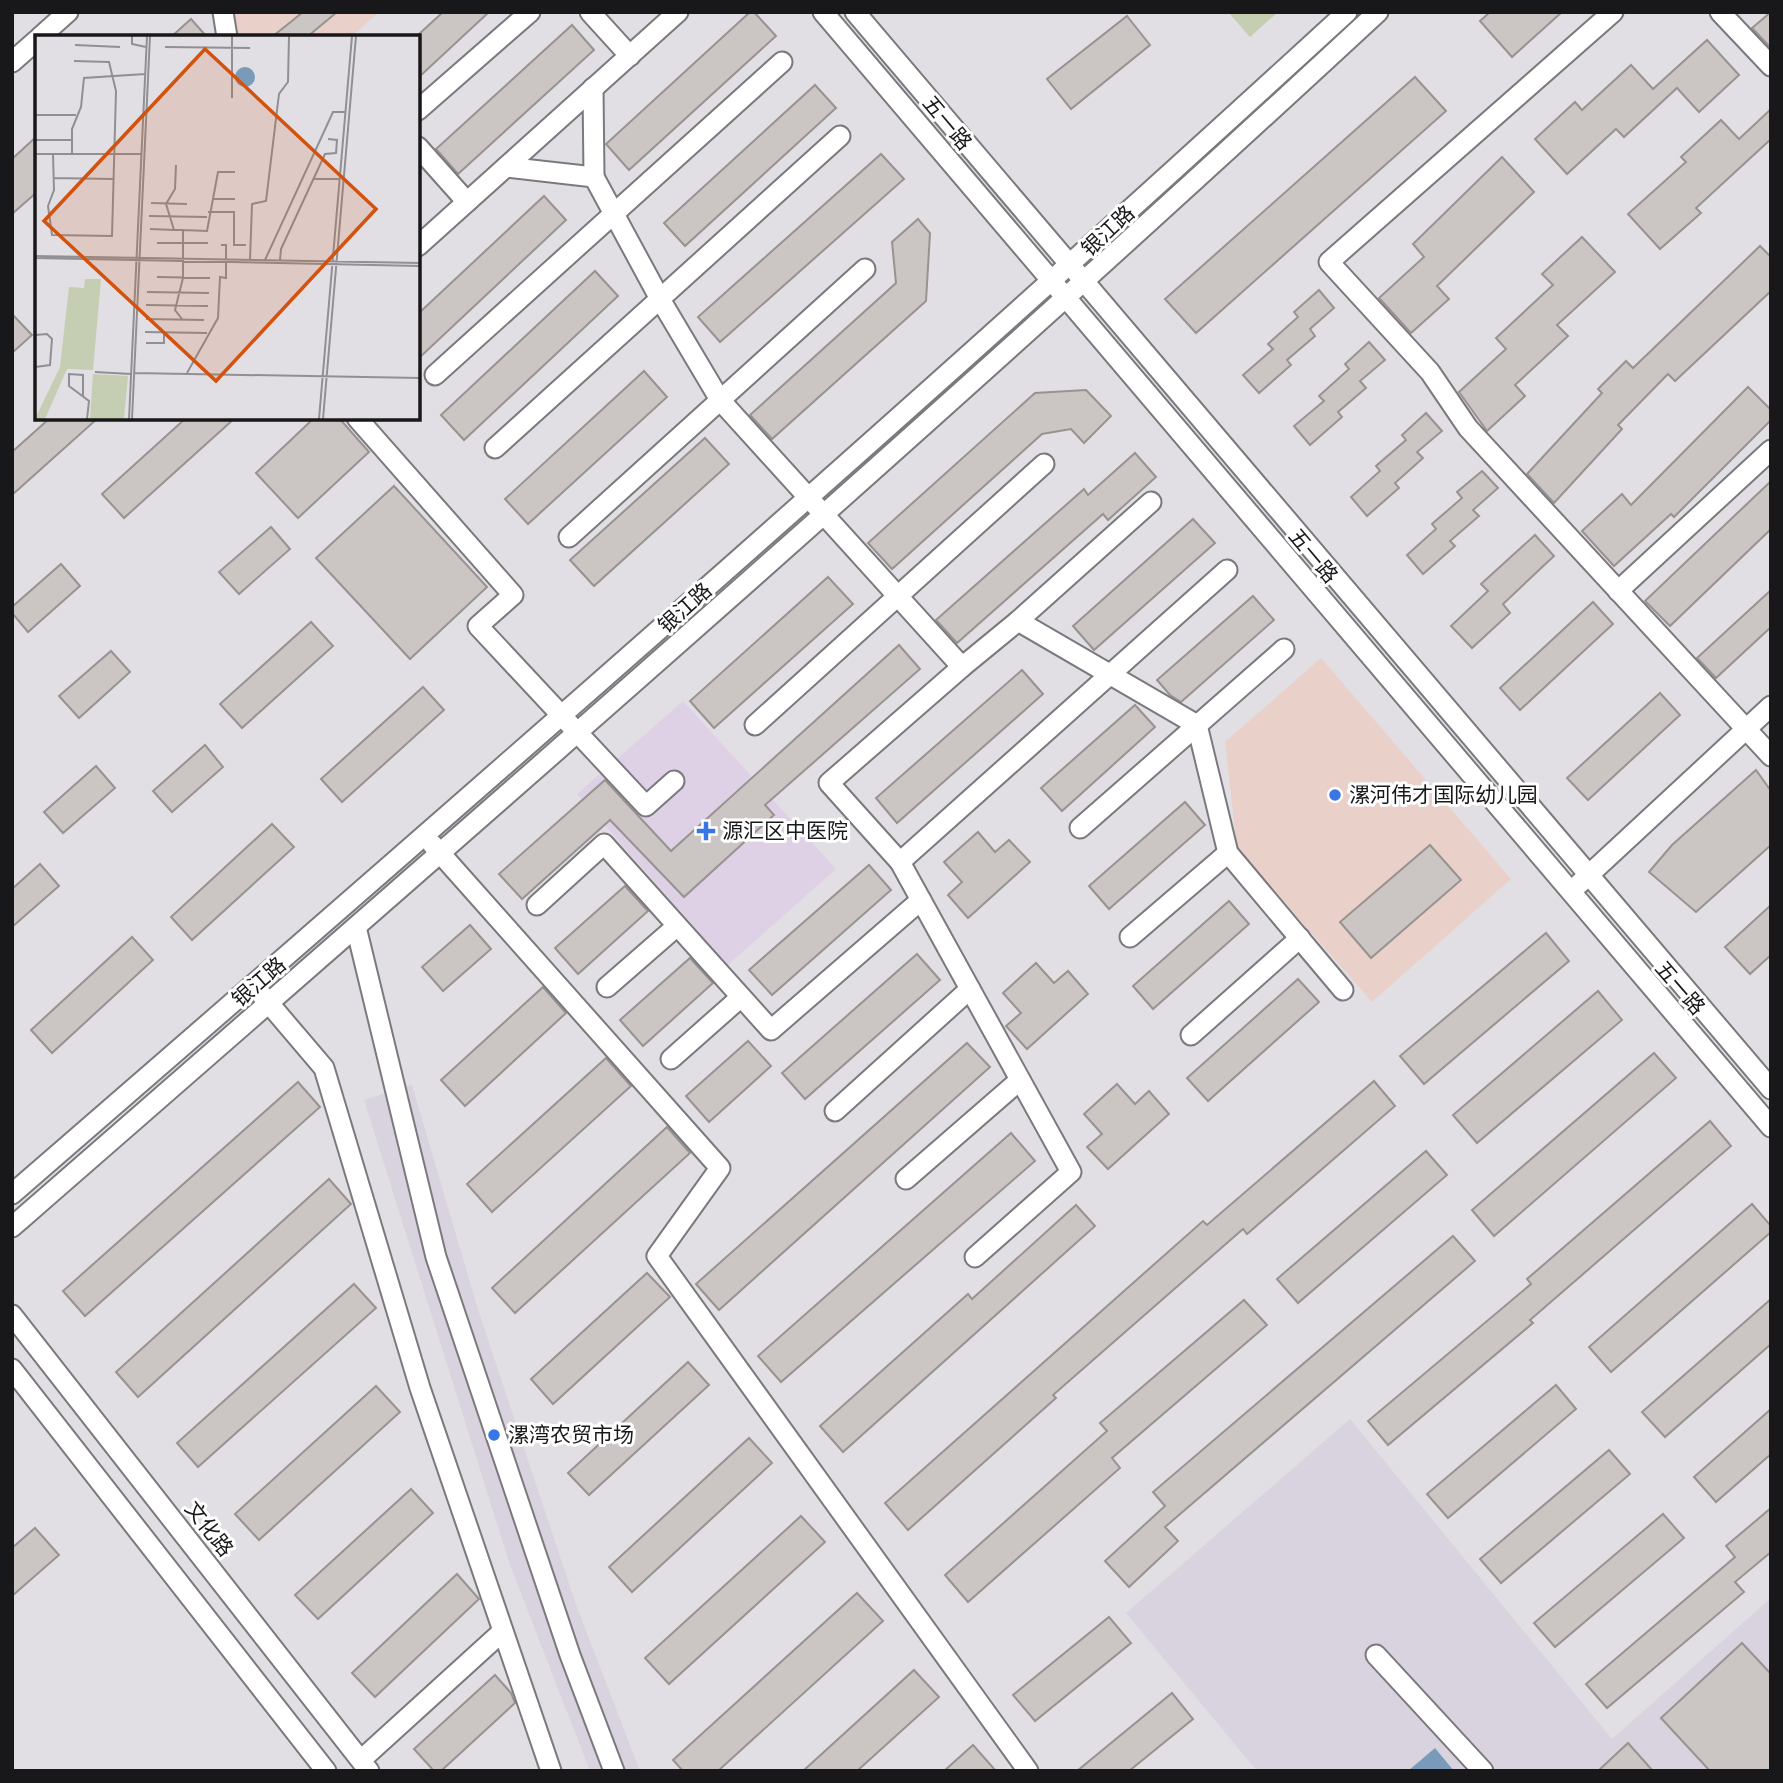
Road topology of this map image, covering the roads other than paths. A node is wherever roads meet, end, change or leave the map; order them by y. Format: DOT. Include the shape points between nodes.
graph roads {
  1 [pos="68,12"];
  2 [pos="223,12"];
  3 [pos="530,12"];
  4 [pos="590,12"];
  5 [pos="678,12"];
  6 [pos="823,12"];
  7 [pos="855,12"];
  8 [pos="1347,12"];
  9 [pos="1378,12"];
  10 [pos="1613,12"];
  11 [pos="1720,12"];
  12 [pos="41,35"];
  13 [pos="227,35"];
  14 [pos="35,41"];
  15 [pos="630,56"];
  16 [pos="12,62"];
  17 [pos="782,62"];
  18 [pos="1771,66"];
  19 [pos="593,88"];
  20 [pos="420,108"];
  21 [pos="840,136"];
  22 [pos="420,149"];
  23 [pos="506,167"];
  24 [pos="594,177"];
  25 [pos="467,202"];
  26 [pos="613,214"];
  27 [pos="420,244"];
  28 [pos="1069,266"];
  29 [pos="865,269"];
  30 [pos="1051,282"];
  31 [pos="1084,284"];
  32 [pos="660,299"];
  33 [pos="1067,300"];
  34 [pos="435,375"];
  35 [pos="720,400"];
  36 [pos="359,420"];
  37 [pos="495,448"];
  38 [pos="1771,450"];
  39 [pos="1044,464"];
  40 [pos="808,497"];
  41 [pos="1151,502"];
  42 [pos="824,516"];
  43 [pos="569,537"];
  44 [pos="1227,570"];
  45 [pos="1618,591"];
  46 [pos="897,596"];
  47 [pos="1018,621"];
  48 [pos="1284,649"];
  49 [pos="962,667"];
  50 [pos="1110,674"];
  51 [pos="1771,706"];
  52 [pos="562,715"];
  53 [pos="755,725"];
  54 [pos="1197,725"];
  55 [pos="1746,729"];
  56 [pos="579,734"];
  57 [pos="1771,756"];
  58 [pos="674,781"];
  59 [pos="1080,828"];
  60 [pos="425,836"];
  61 [pos="441,853"];
  62 [pos="1228,853"];
  63 [pos="900,862"];
  64 [pos="1588,875"];
  65 [pos="1569,893"];
  66 [pos="920,900"];
  67 [pos="537,905"];
  68 [pos="677,926"];
  69 [pos="356,927"];
  70 [pos="1130,937"];
  71 [pos="1300,938"];
  72 [pos="253,985"];
  73 [pos="607,987"];
  74 [pos="970,989"];
  75 [pos="1343,990"];
  76 [pos="741,997"];
  77 [pos="269,1003"];
  78 [pos="1191,1035"];
  79 [pos="671,1059"];
  80 [pos="1020,1080"];
  81 [pos="1771,1089"];
  82 [pos="835,1111"];
  83 [pos="1771,1128"];
  84 [pos="906,1179"];
  85 [pos="12,1194"];
  86 [pos="12,1227"];
  87 [pos="975,1256"];
  88 [pos="12,1315"];
  89 [pos="12,1369"];
  90 [pos="503,1631"];
  91 [pos="1376,1655"];
  92 [pos="365,1766"];
  93 [pos="326,1771"];
  94 [pos="551,1771"];
  95 [pos="614,1771"];
  96 [pos="1028,1771"];
  97 [pos="1483,1771"];
  1 -- 12 [label="street"];
  2 -- 13 [label="street"];
  3 -- 20 [label="street"];
  4 -- 15 [label="street"];
  5 -- 15 [label="street"];
  6 -- 30 [label="street, 五一路"];
  7 -- 28 [label="street, 五一路"];
  8 -- 28 [label="street, 银江路"];
  9 -- 31 [label="street, 银江路"];
  10 -- 45 [label="street" via="1329,262 1430,372 1468,428"];
  11 -- 18 [label="street"];
  14 -- 16 [label="street"];
  15 -- 19 [label="street"];
  17 -- 26 [label="street"];
  19 -- 23 [label="street"];
  19 -- 24 [label="street"];
  21 -- 32 [label="street"];
  22 -- 25 [label="street"];
  23 -- 24 [label="street"];
  23 -- 25 [label="street"];
  24 -- 26 [label="street"];
  25 -- 27 [label="street"];
  26 -- 32 [label="street"];
  26 -- 34 [label="street"];
  28 -- 30 [label="street, 银江路"];
  28 -- 31 [label="street, 五一路"];
  29 -- 35 [label="street"];
  30 -- 33 [label="street, 五一路"];
  30 -- 40 [label="street, 银江路"];
  31 -- 33 [label="street, 银江路"];
  31 -- 64 [label="street, 五一路"];
  32 -- 35 [label="street"];
  32 -- 37 [label="street"];
  33 -- 42 [label="street, 银江路"];
  33 -- 65 [label="street, 五一路"];
  35 -- 40 [label="street"];
  35 -- 43 [label="street"];
  36 -- 52 [label="street" via="513,595 478,626"];
  38 -- 45 [label="street"];
  39 -- 46 [label="street"];
  40 -- 42 [label="street"];
  40 -- 52 [label="street, 银江路"];
  41 -- 47 [label="street"];
  42 -- 46 [label="street"];
  42 -- 56 [label="street, 银江路"];
  44 -- 50 [label="street"];
  45 -- 55 [label="street"];
  46 -- 49 [label="street"];
  46 -- 53 [label="street"];
  47 -- 49 [label="street"];
  47 -- 50 [label="street"];
  48 -- 54 [label="street"];
  49 -- 63 [label="street" via="830,783"];
  50 -- 54 [label="street"];
  50 -- 63 [label="street"];
  51 -- 55 [label="street"];
  52 -- 56 [label="street"];
  52 -- 60 [label="street, 银江路"];
  54 -- 59 [label="street"];
  54 -- 62 [label="street"];
  55 -- 57 [label="street"];
  55 -- 64 [label="street"];
  56 -- 58 [label="street" via="646,806"];
  56 -- 61 [label="street, 银江路"];
  60 -- 61 [label="street"];
  60 -- 72 [label="street, 银江路"];
  61 -- 69 [label="street, 银江路"];
  61 -- 96 [label="street" via="720,1168 657,1256"];
  62 -- 70 [label="street"];
  62 -- 71 [label="street"];
  63 -- 66 [label="street"];
  64 -- 65 [label="street"];
  64 -- 81 [label="street, 五一路"];
  65 -- 83 [label="street, 五一路"];
  66 -- 74 [label="street"];
  66 -- 76 [label="street" via="771,1030"];
  67 -- 68 [label="street" via="604,844"];
  68 -- 73 [label="street"];
  68 -- 76 [label="street"];
  69 -- 77 [label="street, 银江路"];
  69 -- 95 [label="street" via="436,1257 570,1655"];
  71 -- 75 [label="street"];
  71 -- 78 [label="street"];
  72 -- 77 [label="street"];
  72 -- 85 [label="street, 银江路"];
  74 -- 80 [label="street"];
  74 -- 82 [label="street"];
  76 -- 79 [label="street"];
  77 -- 86 [label="street, 银江路"];
  77 -- 90 [label="street" via="324,1068 420,1388"];
  80 -- 84 [label="street"];
  80 -- 87 [label="street" via="1071,1172"];
  88 -- 92 [label="street, 文化路"];
  89 -- 93 [label="street"];
  90 -- 92 [label="street"];
  90 -- 94 [label="street"];
  91 -- 97 [label="street"];
}
